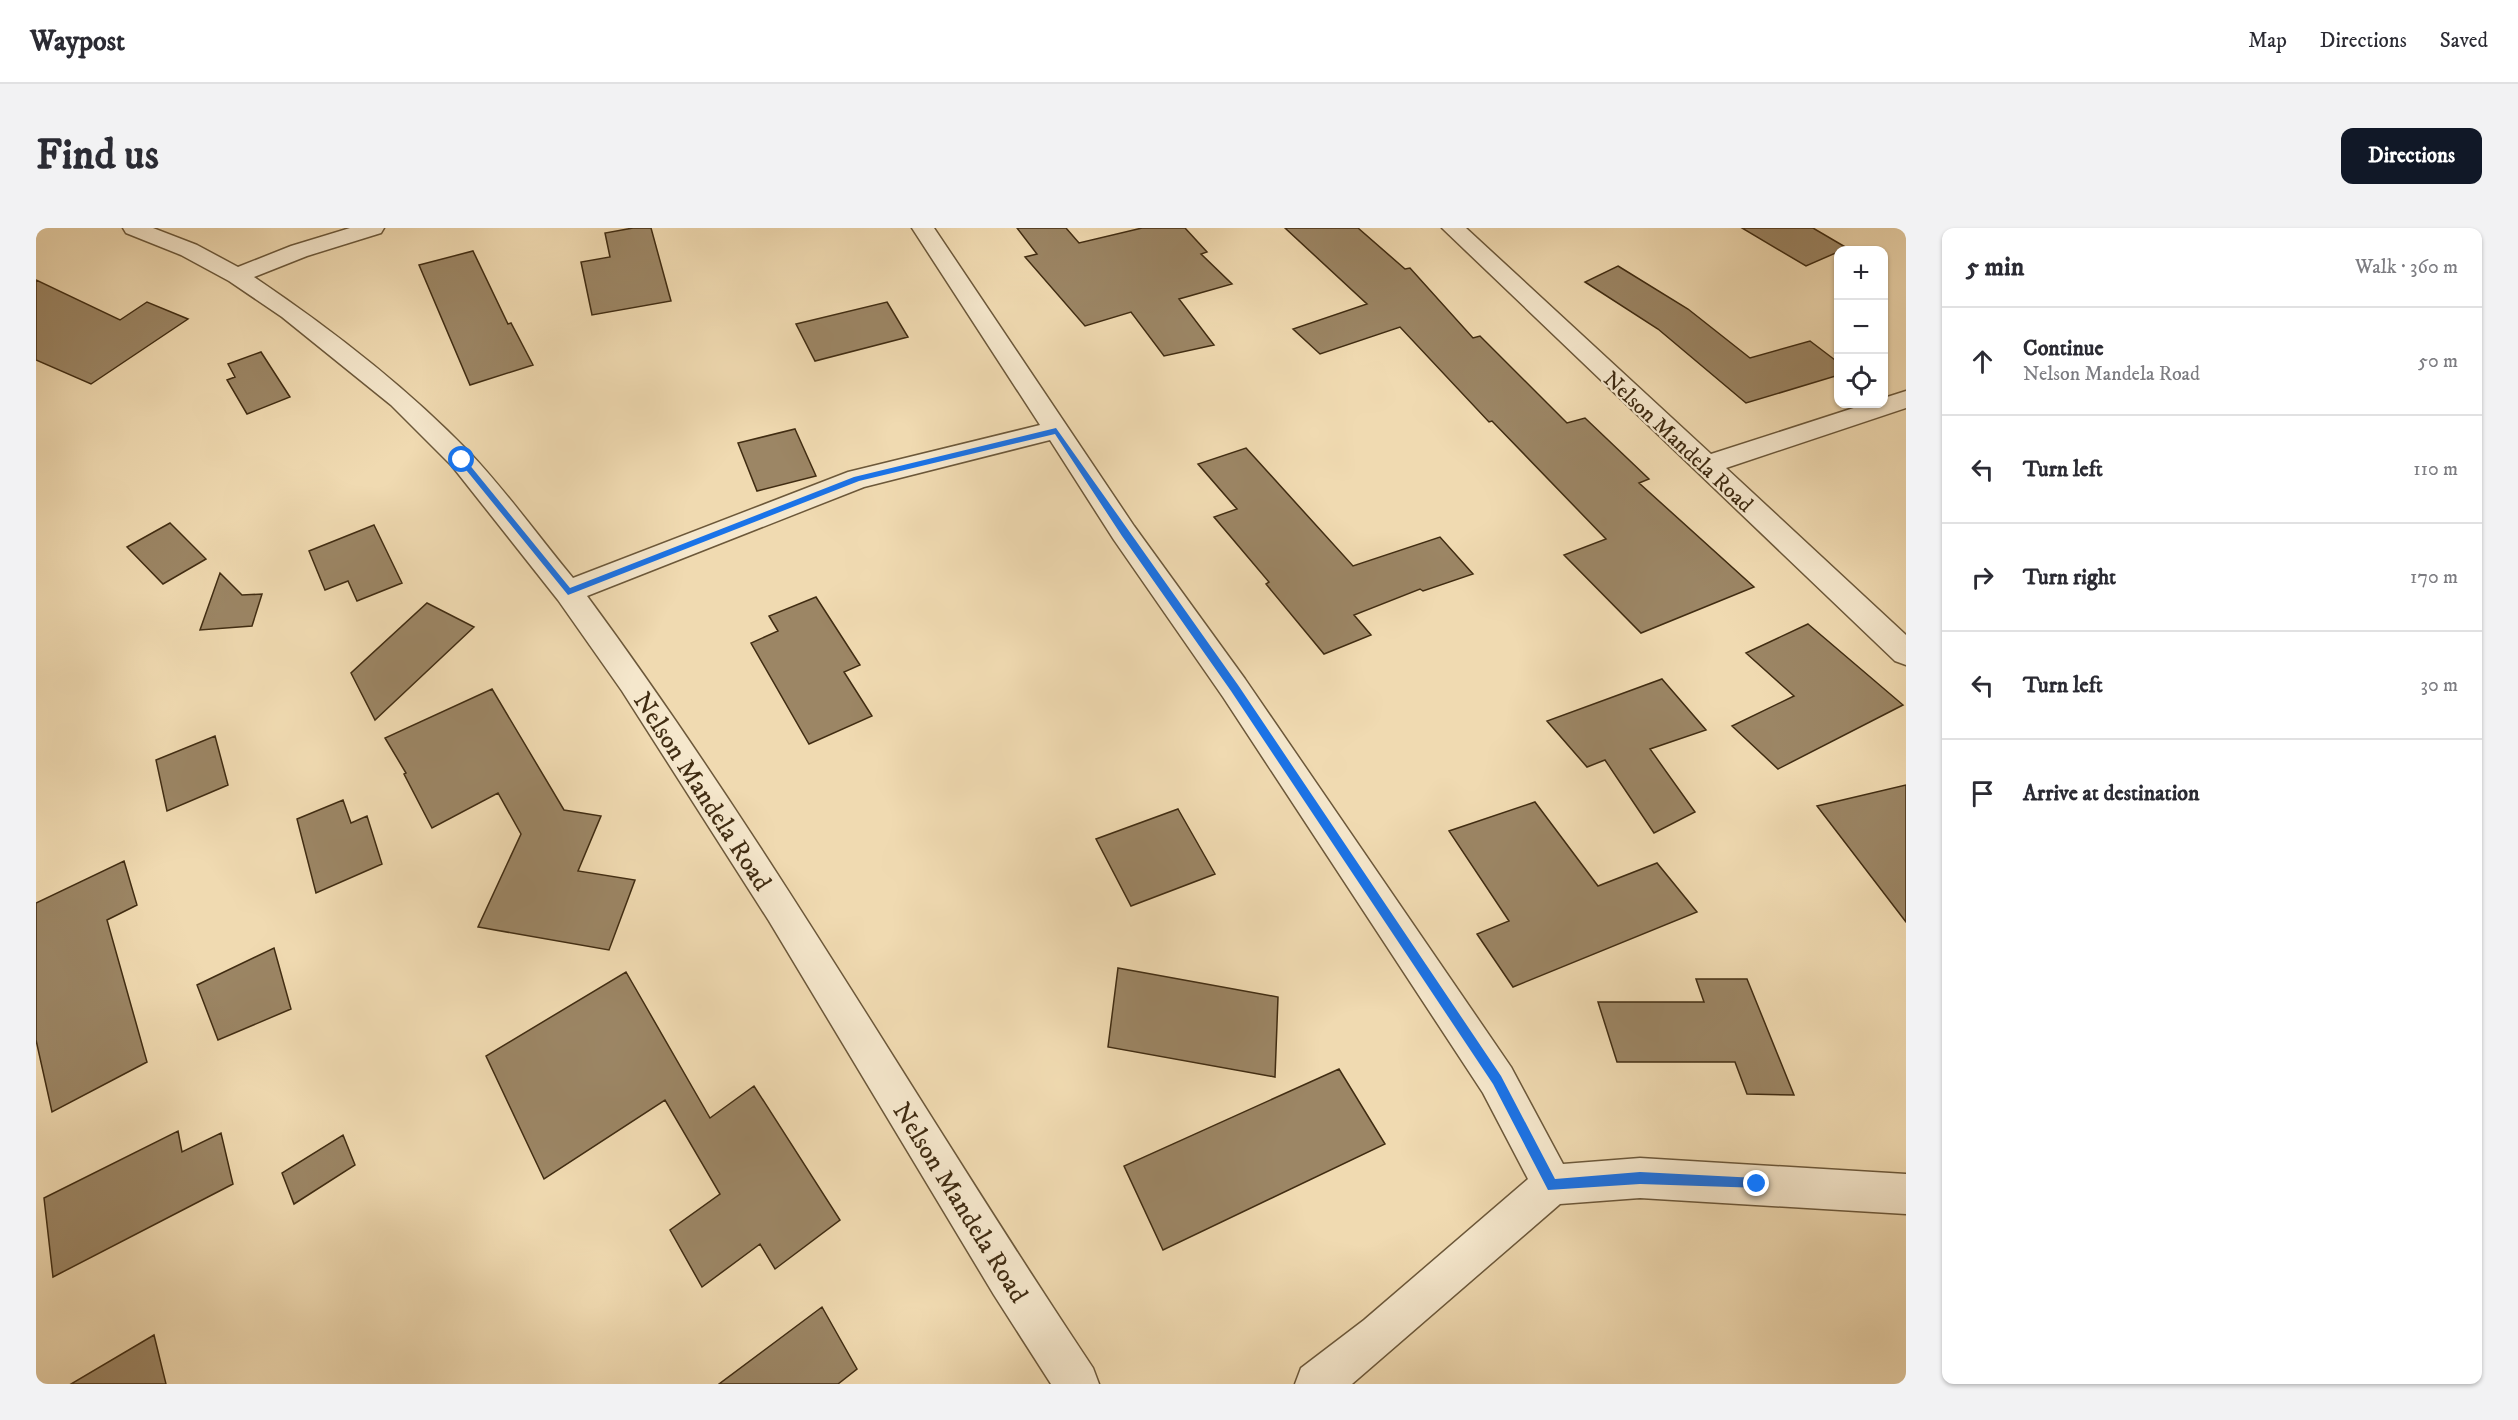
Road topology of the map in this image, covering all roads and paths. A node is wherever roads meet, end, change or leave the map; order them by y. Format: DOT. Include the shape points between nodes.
graph roads {
  1 [pos="134,228"];
  2 [pos="373,228"];
  3 [pos="923,228"];
  4 [pos="1453,228"];
  5 [pos="237,276"];
  6 [pos="1906,399"];
  7 [pos="1056,430"];
  8 [pos="1707,465"];
  9 [pos="568,592"];
  10 [pos="1906,653"];
  11 [pos="1552,1185"];
  12 [pos="1906,1194"];
  13 [pos="1077,1384"];
  14 [pos="1317,1384"];
  1 -- 5 [label="street, Nelson Mandela Road" via="189,250"];
  2 -- 5 [label="street"];
  3 -- 7 [label="street"];
  4 -- 8 [label="street, Nelson Mandela Road"];
  5 -- 9 [label="street, Nelson Mandela Road" via="350,357 400,399 462,460"];
  6 -- 8 [label="street"];
  7 -- 9 [label="street" via="857,479"];
  7 -- 11 [label="street" via="1497,1080"];
  8 -- 10 [label="street, Nelson Mandela Road"];
  9 -- 13 [label="street, Nelson Mandela Road" via="633,682 781,910"];
  11 -- 12 [label="street" via="1640,1178"];
  11 -- 14 [label="street"];
}
